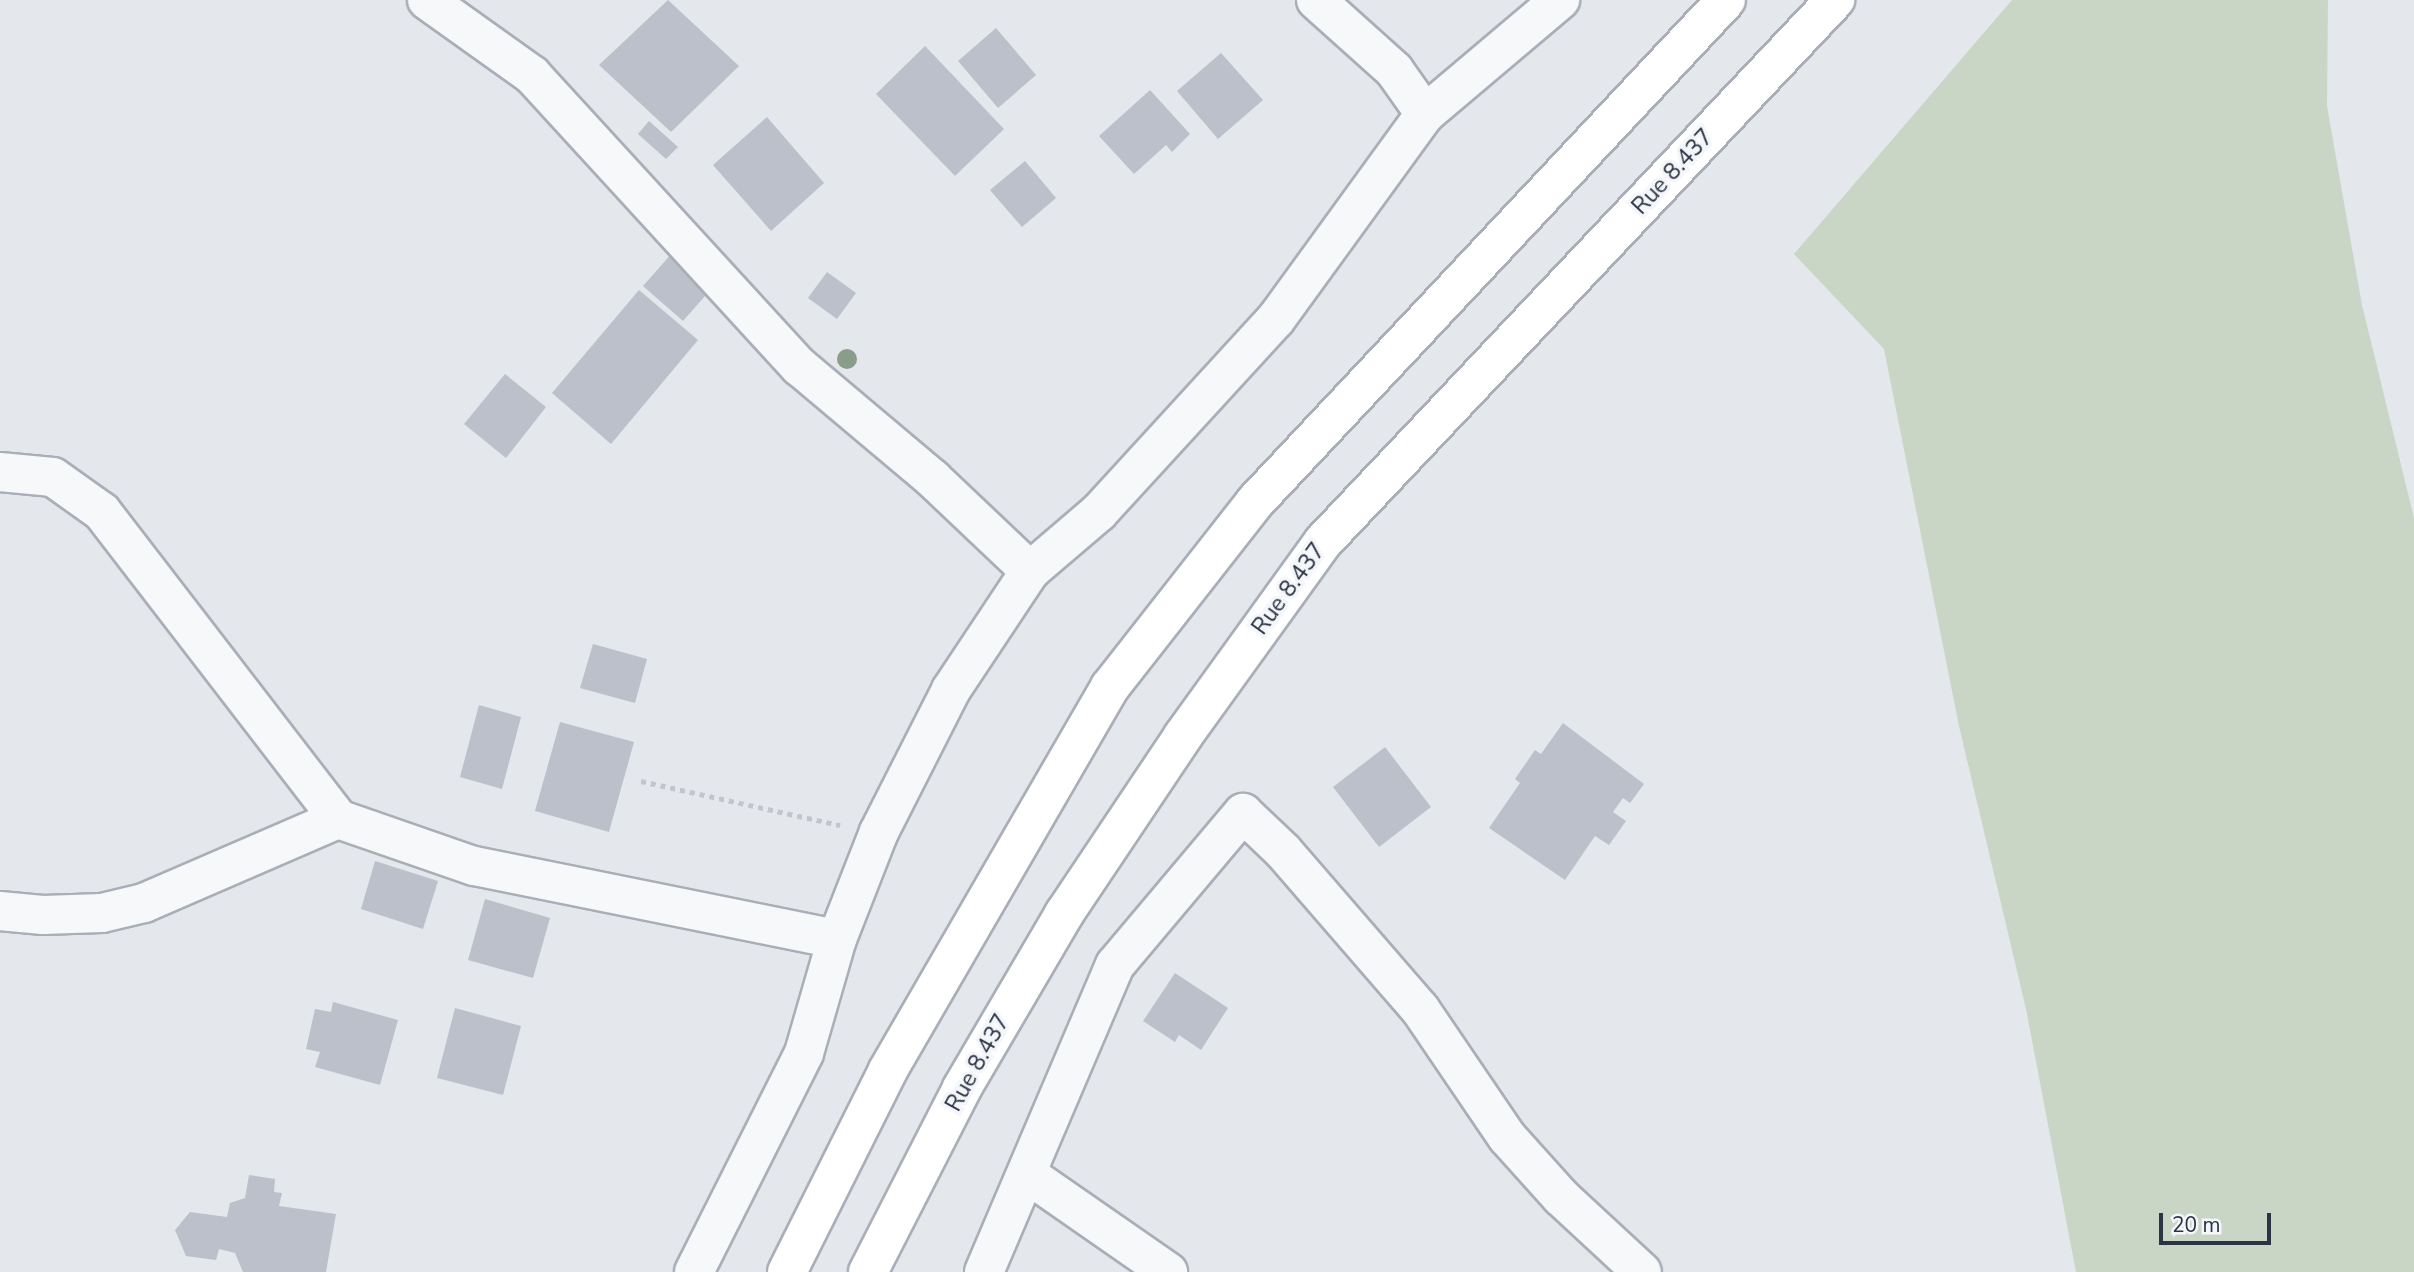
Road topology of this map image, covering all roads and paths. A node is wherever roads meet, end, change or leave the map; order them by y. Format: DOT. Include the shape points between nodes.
graph roads {
  1 [pos="427,0"];
  2 [pos="1316,0"];
  3 [pos="1560,0"];
  4 [pos="1726,0"];
  5 [pos="1835,0"];
  6 [pos="1425,114"];
  7 [pos="0,472"];
  8 [pos="1030,570"];
  9 [pos="641,781"];
  10 [pos="338,819"];
  11 [pos="879,832"];
  12 [pos="0,911"];
  13 [pos="837,939"];
  14 [pos="1027,1174"];
  15 [pos="694,1272"];
  16 [pos="787,1272"];
  17 [pos="868,1272"];
  18 [pos="984,1272"];
  19 [pos="1168,1272"];
  20 [pos="1642,1272"];
  1 -- 8 [label="street" via="532,75 800,368 933,478"];
  2 -- 6 [label="street" via="1394,70"];
  3 -- 6 [label="street"];
  4 -- 16 [label="main road" via="1255,502 1110,687 888,1070"];
  5 -- 17 [label="main road, Rue 8.437" via="1323,542 1183,736 1064,914 962,1088"];
  6 -- 8 [label="street" via="1276,319 1099,512"];
  7 -- 10 [label="street" via="53,477 102,512"];
  8 -- 11 [label="street" via="951,690"];
  9 -- 11 [label="path"];
  10 -- 12 [label="street" via="144,903 102,913"];
  10 -- 13 [label="street" via="474,866"];
  11 -- 13 [label="street"];
  13 -- 15 [label="street" via="804,1053"];
  14 -- 18 [label="street"];
  14 -- 19 [label="street"];
  14 -- 20 [label="street" via="1115,965 1243,813 1283,851 1420,1009 1507,1137 1561,1197"];
}
